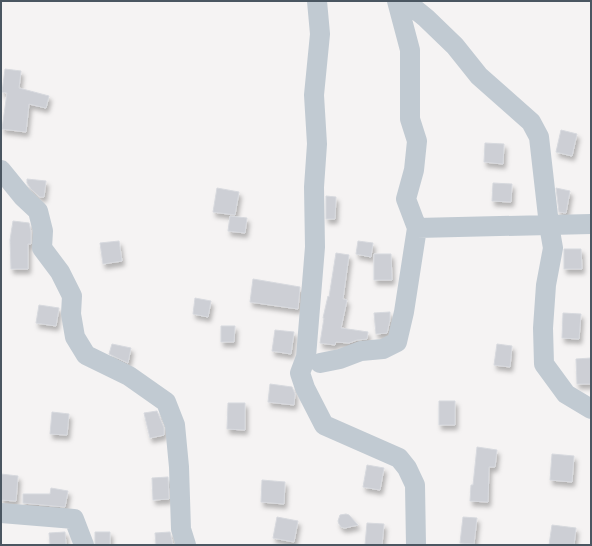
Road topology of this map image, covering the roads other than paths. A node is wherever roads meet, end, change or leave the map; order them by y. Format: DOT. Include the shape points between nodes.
graph roads {
  1 [pos="317,1"];
  2 [pos="397,1"];
  3 [pos="405,1"];
  4 [pos="1,170"];
  5 [pos="591,224"];
  6 [pos="549,225"];
  7 [pos="417,228"];
  8 [pos="320,363"];
  9 [pos="591,409"];
  10 [pos="1,513"];
  11 [pos="84,545"];
  12 [pos="186,545"];
  13 [pos="416,545"];
  1 -- 13 [label="street" via="320,34 314,95 317,144 314,187 315,247 306,357 300,373 324,425 399,458 407,468 415,485"];
  2 -- 7 [label="street" via="410,50 410,119 417,142 414,170 406,199"];
  3 -- 6 [label="street" via="455,46 479,76 531,122 539,137"];
  4 -- 12 [label="street" via="38,211 43,231 42,248 60,272 72,296 71,314 76,337 86,355 129,376 166,402 174,425 179,467 181,529"];
  5 -- 6 [label="street"];
  6 -- 7 [label="street"];
  6 -- 9 [label="street" via="553,248 546,285 544,364 566,394"];
  7 -- 8 [label="street" via="397,342 383,349 361,351"];
  10 -- 11 [label="street" via="74,519"];
}
